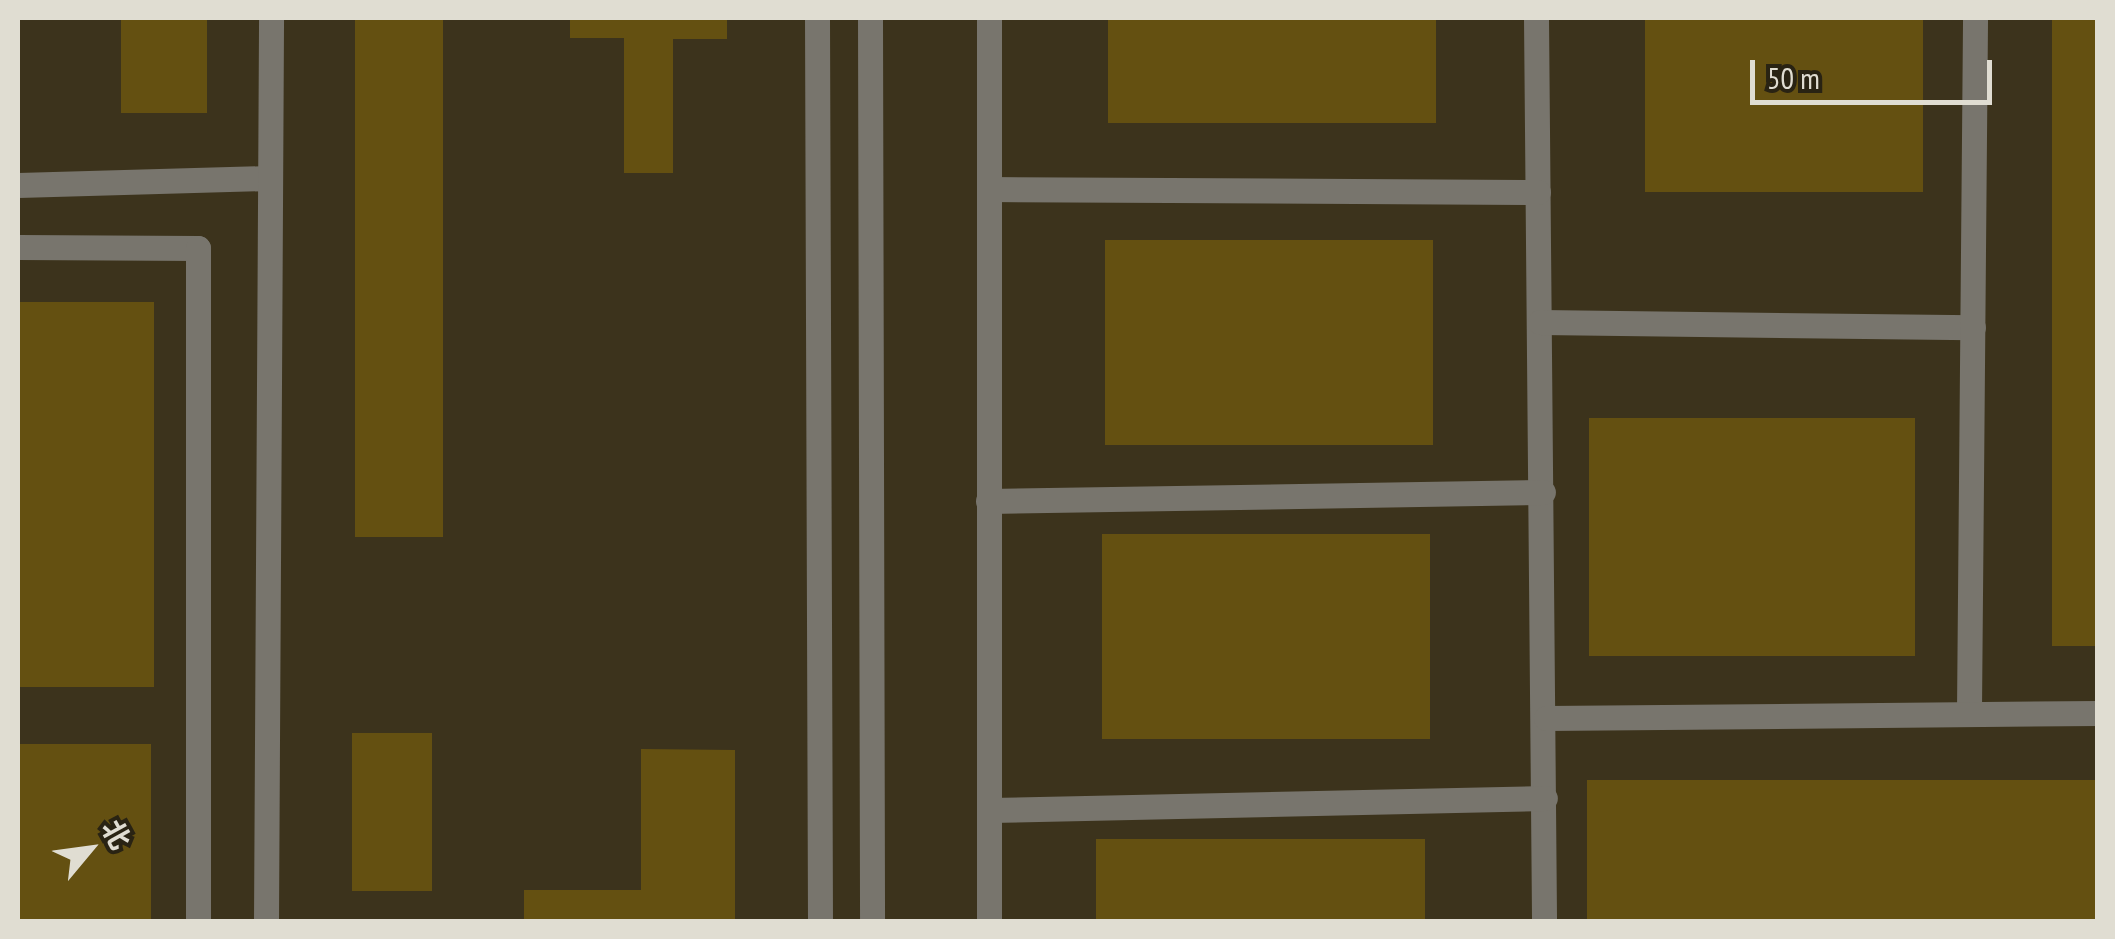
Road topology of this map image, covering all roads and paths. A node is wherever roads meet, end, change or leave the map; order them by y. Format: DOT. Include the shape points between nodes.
graph roads {
  1 [pos="271,18"];
  2 [pos="817,18"];
  3 [pos="870,18"];
  4 [pos="989,18"];
  5 [pos="1536,18"];
  6 [pos="1976,18"];
  7 [pos="269,178"];
  8 [pos="18,185"];
  9 [pos="989,188"];
  10 [pos="1538,192"];
  11 [pos="18,247"];
  12 [pos="1540,322"];
  13 [pos="1973,327"];
  14 [pos="1543,492"];
  15 [pos="988,501"];
  16 [pos="1969,710"];
  17 [pos="2098,713"];
  18 [pos="1546,718"];
  19 [pos="1545,798"];
  20 [pos="989,810"];
  21 [pos="198,922"];
  22 [pos="266,922"];
  23 [pos="820,922"];
  24 [pos="872,922"];
  25 [pos="989,922"];
  26 [pos="1544,922"];
  1 -- 7 [label="street"];
  2 -- 23 [label="street"];
  3 -- 24 [label="street"];
  4 -- 9 [label="street"];
  5 -- 10 [label="street"];
  6 -- 13 [label="street"];
  7 -- 8 [label="street"];
  7 -- 22 [label="street"];
  9 -- 10 [label="street"];
  9 -- 15 [label="street"];
  10 -- 12 [label="street"];
  11 -- 21 [label="street" via="198,248"];
  12 -- 13 [label="street"];
  12 -- 14 [label="street"];
  13 -- 16 [label="street"];
  14 -- 15 [label="street"];
  14 -- 18 [label="street"];
  15 -- 20 [label="street"];
  16 -- 17 [label="street"];
  16 -- 18 [label="street"];
  18 -- 19 [label="street"];
  19 -- 20 [label="street"];
  19 -- 26 [label="street"];
  20 -- 25 [label="street"];
}
